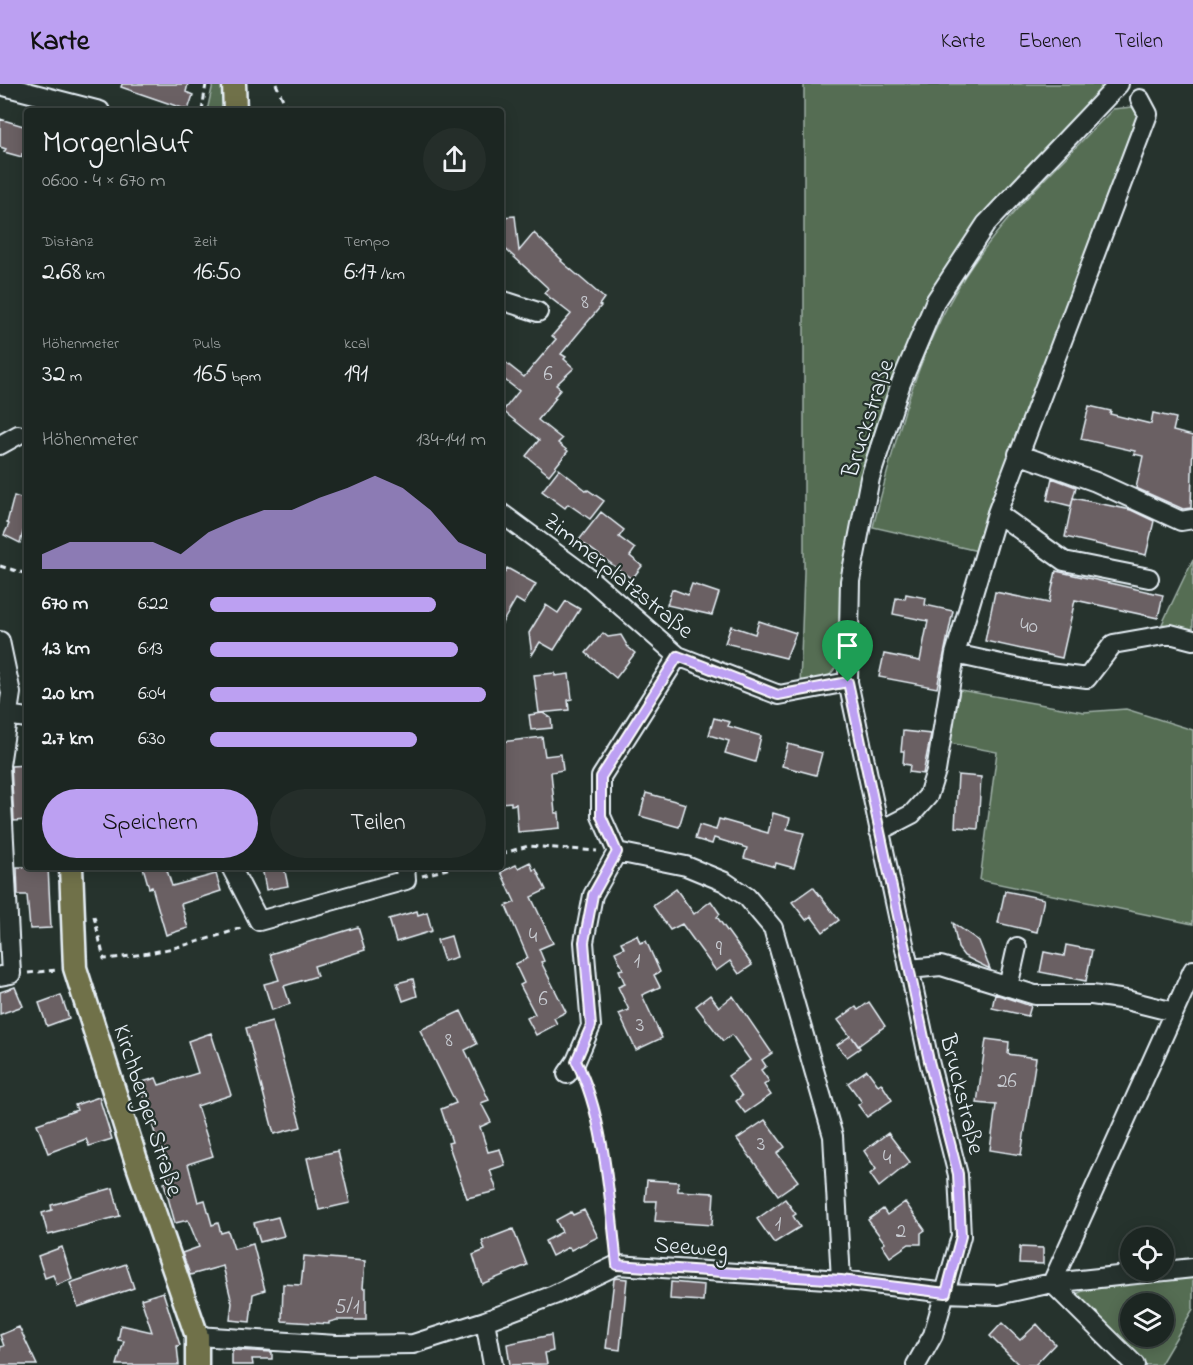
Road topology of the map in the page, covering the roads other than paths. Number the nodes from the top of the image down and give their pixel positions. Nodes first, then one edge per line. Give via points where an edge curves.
1 (234, 84) edge
2 (0, 85) edge
3 (1117, 85) edge
4 (1140, 99) dead end
5 (88, 108) edge
6 (235, 108) edge
7 (504, 301) edge
8 (538, 312) dead end
9 (18, 435) dead end
10 (0, 445) edge
11 (1018, 454) junction
12 (997, 513) junction
13 (504, 518) edge
14 (1193, 519) edge
15 (1149, 578) dead end
16 (1193, 640) edge
17 (0, 641) edge
18 (955, 654) junction
19 (678, 656) junction
20 (848, 682) junction
21 (4, 714) edge
22 (24, 717) edge
23 (879, 831) junction
24 (617, 852) junction
25 (71, 870) edge
26 (233, 870) edge
27 (405, 874) edge
28 (1017, 947) dead end
29 (909, 969) junction
30 (1193, 970) edge
31 (0, 976) edge
32 (1008, 987) junction
33 (1174, 1012) junction
34 (571, 1068) road end
35 (1193, 1268) edge
36 (841, 1280) junction
37 (1052, 1283) junction
38 (946, 1293) junction
39 (485, 1321) junction
40 (197, 1336) junction
41 (197, 1365) edge
42 (493, 1365) edge
43 (916, 1365) edge
44 (1135, 1365) edge

1 - 6 main road
2 - 5 street
3 - 20 street, Bruckstraße via 986,224 936,300 901,383 870,478 850,581
4 - 11 street via 1148,114
7 - 8 street
9 - 10 street
11 - 12 street
11 - 14 street via 1096,482 1181,521
12 - 15 street via 1064,561
12 - 18 street
13 - 19 street, Zimmerplatzstraße via 589,578
16 - 18 street via 1170,634 1113,644 1087,678
17 - 21 street via 11,693
18 - 23 street via 936,771 928,796 912,814
19 - 20 street, Zimmerplatzstraße via 778,695
19 - 24 street via 601,777 601,816
20 - 23 street, Bruckstraße
21 - 22 street
21 - 31 street via 0,765 11,974
23 - 29 street, Bruckstraße
24 - 34 street via 593,895 584,942 591,1026
24 - 36 street via 686,866 725,882 747,897 773,928 833,1136
25 - 40 main road, Kirchberger Straße via 75,968
26 - 27 street via 259,921
28 - 32 street
29 - 32 street via 941,966
29 - 38 street, Bruckstraße via 958,1174 961,1236
30 - 33 street
32 - 33 street via 1035,995 1092,994 1126,999
33 - 37 street
35 - 37 street, Seeweg
36 - 38 street, Seeweg
36 - 39 street, Seeweg via 617,1265 554,1295
37 - 38 street, Seeweg via 998,1295
37 - 44 street
38 - 43 street, Bruckstraße via 933,1335
39 - 40 street, Seeweg via 413,1344 336,1345
39 - 42 street
40 - 41 main road, Kirchberger Straße

